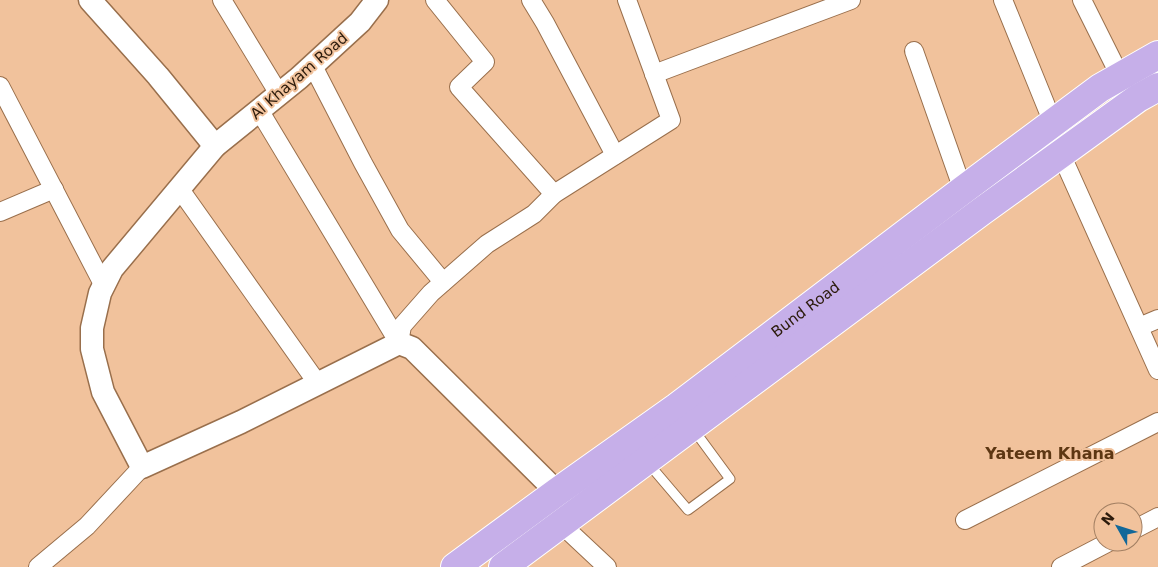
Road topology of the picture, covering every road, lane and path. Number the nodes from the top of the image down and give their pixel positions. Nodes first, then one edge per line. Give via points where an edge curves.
1 (90, 0) edge
2 (222, 0) edge
3 (377, 0) edge
4 (435, 0) edge
5 (530, 0) edge
6 (627, 0) edge
7 (851, 0) edge
8 (1003, 0) edge
9 (1082, 0) edge
10 (914, 51) dead end
11 (1158, 55) edge
12 (313, 66) junction
13 (654, 74) junction
14 (1120, 76) junction
15 (1158, 87) edge
16 (279, 94) junction
17 (2, 96) edge
18 (259, 110) junction
19 (1053, 123) junction
20 (215, 146) junction
21 (1061, 154) junction
22 (615, 155) junction
23 (179, 188) junction
24 (54, 189) junction
25 (963, 190) junction
26 (554, 194) junction
27 (0, 212) edge
28 (444, 282) junction
29 (104, 286) junction
30 (1158, 319) edge
31 (1139, 327) junction
32 (399, 343) junction
33 (1158, 370) edge
34 (318, 384) junction
35 (685, 417) junction
36 (1158, 422) edge
37 (646, 461) junction
38 (142, 467) junction
39 (557, 492) junction
40 (1158, 517) edge
41 (965, 520) dead end
42 (561, 524) junction
43 (1143, 525) edge
44 (1093, 550) edge
45 (38, 567) edge
46 (456, 567) edge
47 (503, 567) edge
48 (607, 567) edge
49 (1061, 567) edge

1 - 20 street
2 - 16 street
3 - 12 street, Al Khayam Road via 360,22
4 - 26 street via 486,62 459,87
5 - 22 street
6 - 13 street
7 - 13 street
8 - 19 street
9 - 14 street
10 - 25 street
11 - 14 main road, Bund Road
12 - 16 street, Al Khayam Road
12 - 28 street via 400,230
13 - 22 street via 671,120
14 - 19 main road, Bund Road
15 - 21 main road, Bund Road
16 - 18 street, Al Khayam Road
17 - 24 street
18 - 20 street, Al Khayam Road
18 - 32 street
19 - 25 main road, Bund Road
20 - 23 street, Al Khayam Road
21 - 31 street
21 - 35 main road, Bund Road
22 - 26 street
23 - 29 street, Al Khayam Road via 112,269
23 - 34 street
24 - 27 street
24 - 29 street
25 - 35 main road, Bund Road
26 - 28 street via 534,214 487,244
28 - 32 street via 402,326
29 - 38 street, Al Khayam Road via 92,328 92,349 103,392
30 - 31 street
31 - 33 street
32 - 34 street
32 - 39 street via 412,348
34 - 38 street
35 - 37 main road, Bund Road
35 - 37 lane via 730,478 688,510
35 - 39 main road, Bund Road
36 - 41 street
37 - 42 main road, Bund Road
38 - 45 street via 86,526
39 - 46 main road, Bund Road
40 - 43 street
42 - 47 main road, Bund Road
42 - 48 street
44 - 49 street

